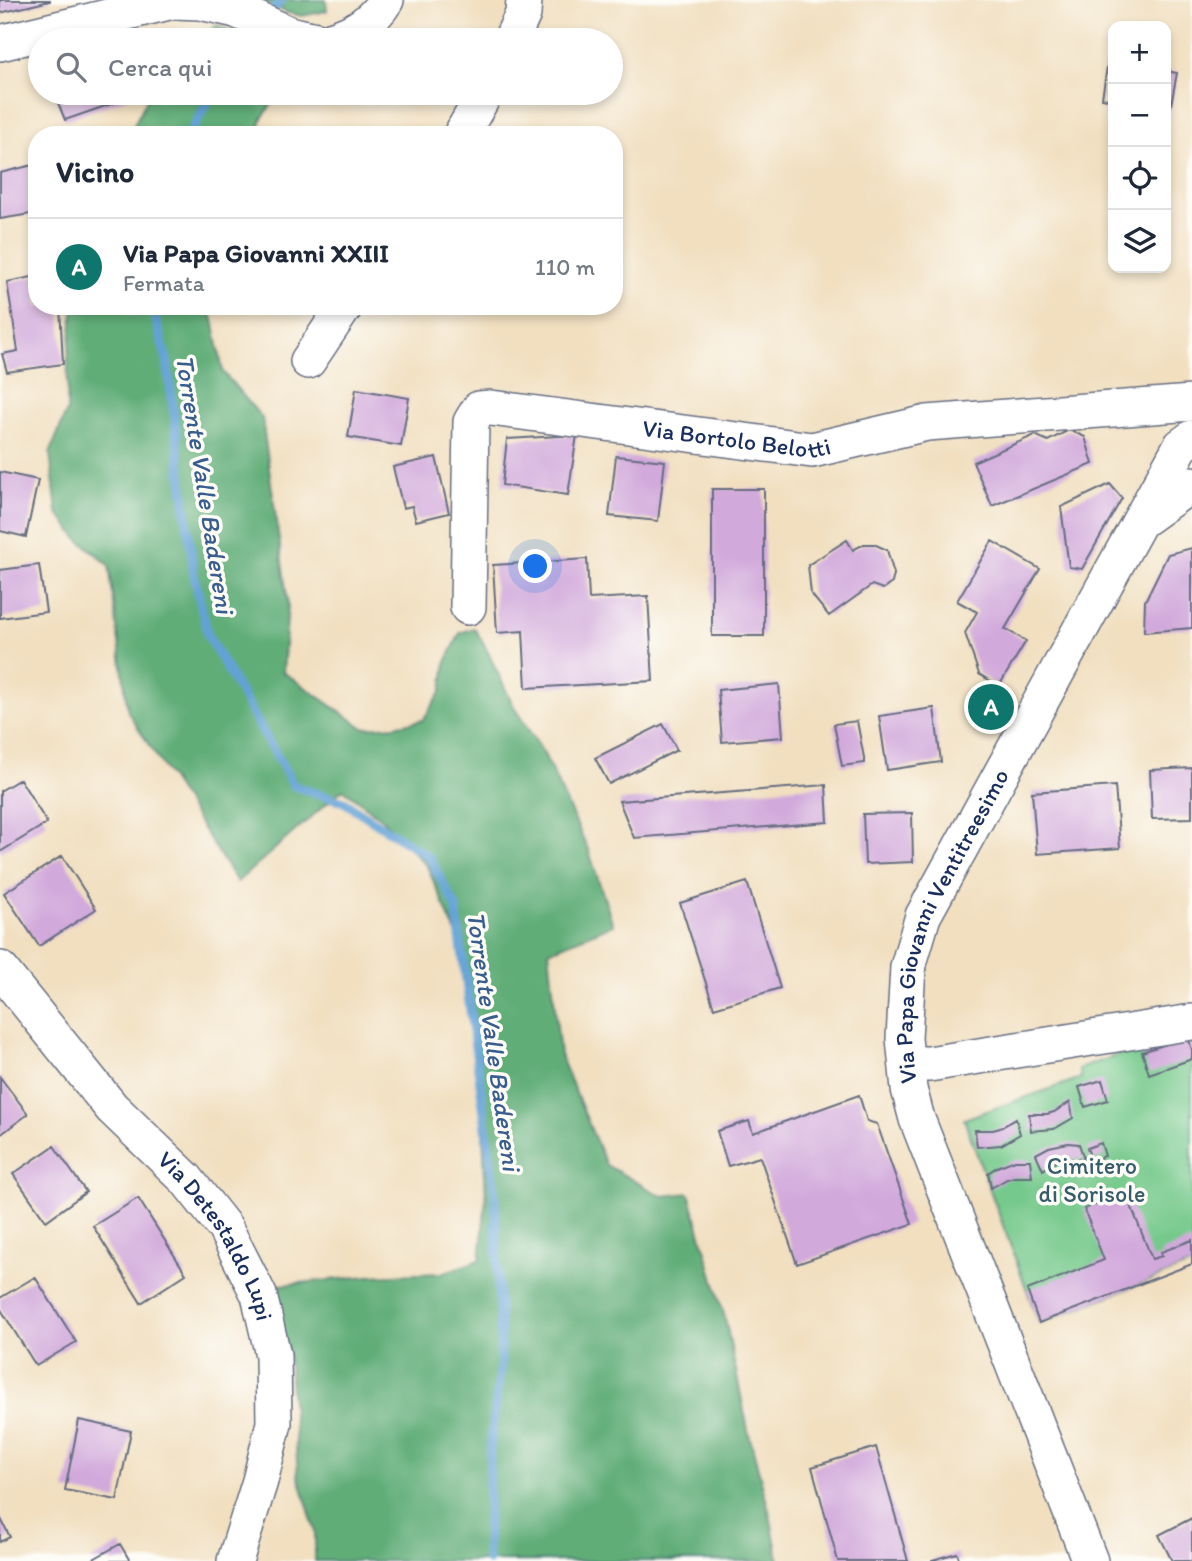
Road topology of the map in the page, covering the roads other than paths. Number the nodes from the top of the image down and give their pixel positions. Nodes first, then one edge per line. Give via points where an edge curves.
1 (386, 0) edge
2 (524, 0) edge
3 (62, 28) edge
4 (281, 28) edge
5 (360, 28) edge
6 (517, 28) edge
7 (28, 36) edge
8 (0, 43) edge
9 (478, 105) edge
10 (466, 126) edge
11 (339, 315) edge
12 (308, 362) dead end
13 (1192, 403) edge
14 (1192, 438) edge
15 (1192, 484) edge
16 (1137, 523) junction
17 (468, 607) dead end
18 (0, 969) edge
19 (1192, 1022) edge
20 (907, 1064) junction
21 (235, 1561) edge
22 (1090, 1561) edge

1 - 5 street
2 - 6 street
3 - 4 street via 173,1 236,10
7 - 8 street
9 - 10 street
11 - 12 street
13 - 17 street, Via Bortolo Belotti via 927,423 812,450 479,409 471,422
14 - 16 street, Via Papa Giovanni Ventitreesimo via 1181,446
15 - 16 street
16 - 20 street, Via Papa Giovanni Ventitreesimo via 923,916 908,968
18 - 21 street, Via Detestaldo Lupi via 112,1108 186,1179 225,1228 259,1295 273,1355 274,1423
19 - 20 street
20 - 22 street, Via Papa Giovanni Ventitreesimo via 916,1119

